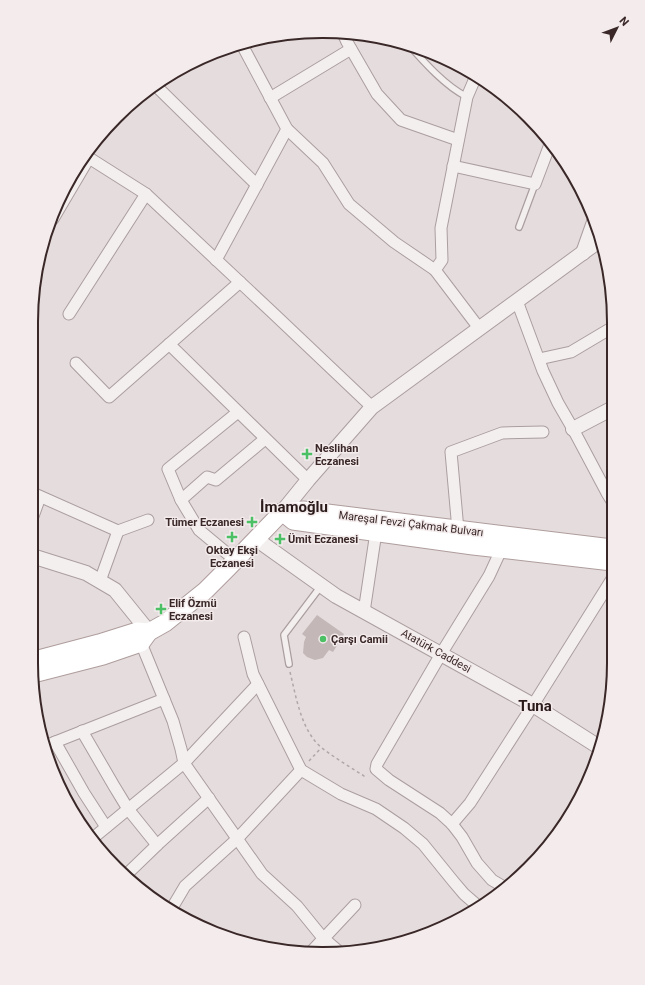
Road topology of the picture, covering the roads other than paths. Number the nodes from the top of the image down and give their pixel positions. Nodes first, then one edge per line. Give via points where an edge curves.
1 (346, 39) edge
2 (244, 49) edge
3 (351, 49) junction
4 (418, 55) edge
5 (474, 81) edge
6 (159, 89) edge
7 (467, 97) junction
8 (270, 98) junction
9 (287, 129) junction
10 (458, 140) junction
11 (548, 149) edge
12 (90, 158) edge
13 (453, 166) junction
14 (535, 184) junction
15 (257, 185) junction
16 (146, 194) junction
17 (519, 227) dead end
18 (591, 229) edge
19 (596, 244) edge
20 (583, 253) junction
21 (216, 260) junction
22 (435, 270) junction
23 (240, 282) junction
24 (517, 301) junction
25 (69, 314) dead end
26 (479, 328) junction
27 (607, 331) edge
28 (169, 344) junction
29 (539, 359) junction
30 (76, 363) dead end
31 (372, 407) junction
32 (607, 411) edge
33 (238, 412) junction
34 (573, 429) junction
35 (543, 432) dead end
36 (265, 439) junction
37 (308, 480) junction
38 (607, 493) edge
39 (38, 495) edge
40 (182, 500) junction
41 (282, 512) junction
42 (148, 520) dead end
43 (458, 530) junction
44 (118, 531) junction
45 (376, 532) junction
46 (256, 538) junction
47 (607, 547) edge
48 (501, 550) junction
49 (38, 558) edge
50 (607, 561) edge
51 (232, 564) junction
52 (100, 581) junction
53 (321, 585) junction
54 (607, 587) edge
55 (364, 612) junction
56 (145, 638) junction
57 (244, 638) dead end
58 (441, 654) junction
59 (38, 659) edge
60 (289, 664) road end
61 (39, 673) edge
62 (258, 684) junction
63 (164, 699) junction
64 (533, 705) junction
65 (82, 731) junction
66 (50, 744) edge
67 (595, 744) edge
68 (184, 763) junction
69 (301, 770) junction
70 (209, 798) junction
71 (128, 809) junction
72 (452, 824) junction
73 (106, 827) junction
74 (96, 835) edge
75 (237, 839) junction
76 (157, 845) junction
77 (130, 871) edge
78 (500, 885) edge
79 (474, 903) edge
80 (174, 905) edge
81 (355, 905) dead end
82 (323, 938) junction
83 (333, 946) edge
84 (316, 947) edge

1 - 3 street
2 - 8 street
3 - 8 street
3 - 10 street via 377,94 401,120
4 - 7 lane via 447,85
5 - 7 street
6 - 15 street
7 - 10 street
8 - 9 street
9 - 15 street
9 - 22 street via 323,163 349,204 394,242
10 - 13 street
11 - 14 street
12 - 16 street
13 - 14 street
13 - 22 street via 441,228 442,260
14 - 17 lane
15 - 21 street
16 - 21 street
16 - 25 street
18 - 20 street
19 - 20 street
20 - 24 street
21 - 23 street
22 - 26 street
23 - 28 street
23 - 31 street
24 - 26 street
24 - 29 street
26 - 31 street
27 - 29 street via 571,352
28 - 30 street via 109,397
28 - 33 street
29 - 34 street via 558,403
31 - 37 street
32 - 34 street
33 - 36 street
33 - 40 street via 168,469
34 - 38 street
35 - 43 street via 502,433 451,452
36 - 37 street
36 - 40 street via 216,480 208,477
37 - 41 street
39 - 44 street
40 - 51 street via 199,530
41 - 43 main road, Mareşal Fevzi Çakmak Bulvarı via 303,510
41 - 45 main road, Mareşal Fevzi Çakmak Bulvarı via 293,521
41 - 46 main road
42 - 44 street
43 - 47 main road, Mareşal Fevzi Çakmak Bulvarı
44 - 52 street
45 - 48 main road, Mareşal Fevzi Çakmak Bulvarı
45 - 55 street
46 - 51 main road
46 - 53 street, Atatürk Caddesi
48 - 50 main road, Mareşal Fevzi Çakmak Bulvarı
48 - 58 street via 489,576
49 - 52 street via 86,573
51 - 56 main road via 205,591
52 - 56 street via 115,590
53 - 55 street, Atatürk Caddesi
53 - 60 lane via 284,635
54 - 64 street
55 - 58 street, Atatürk Caddesi
56 - 59 main road via 137,631
56 - 61 main road via 103,656
56 - 63 street
57 - 62 street
58 - 64 street, Atatürk Caddesi
58 - 72 street via 376,769
62 - 68 street
62 - 69 street
63 - 65 street
63 - 68 street via 173,721
64 - 67 street, Atatürk Caddesi
64 - 72 street via 470,802
65 - 66 street
65 - 71 street
66 - 73 street
68 - 70 street
68 - 71 street
69 - 75 street
69 - 79 street via 341,794 376,809 404,828 423,844
70 - 75 street
70 - 76 street
71 - 73 street
71 - 76 street
72 - 78 street via 477,863
73 - 74 street
75 - 80 street via 185,886
75 - 82 street via 262,874 297,906
76 - 77 street
81 - 82 street
82 - 83 street
82 - 84 street

